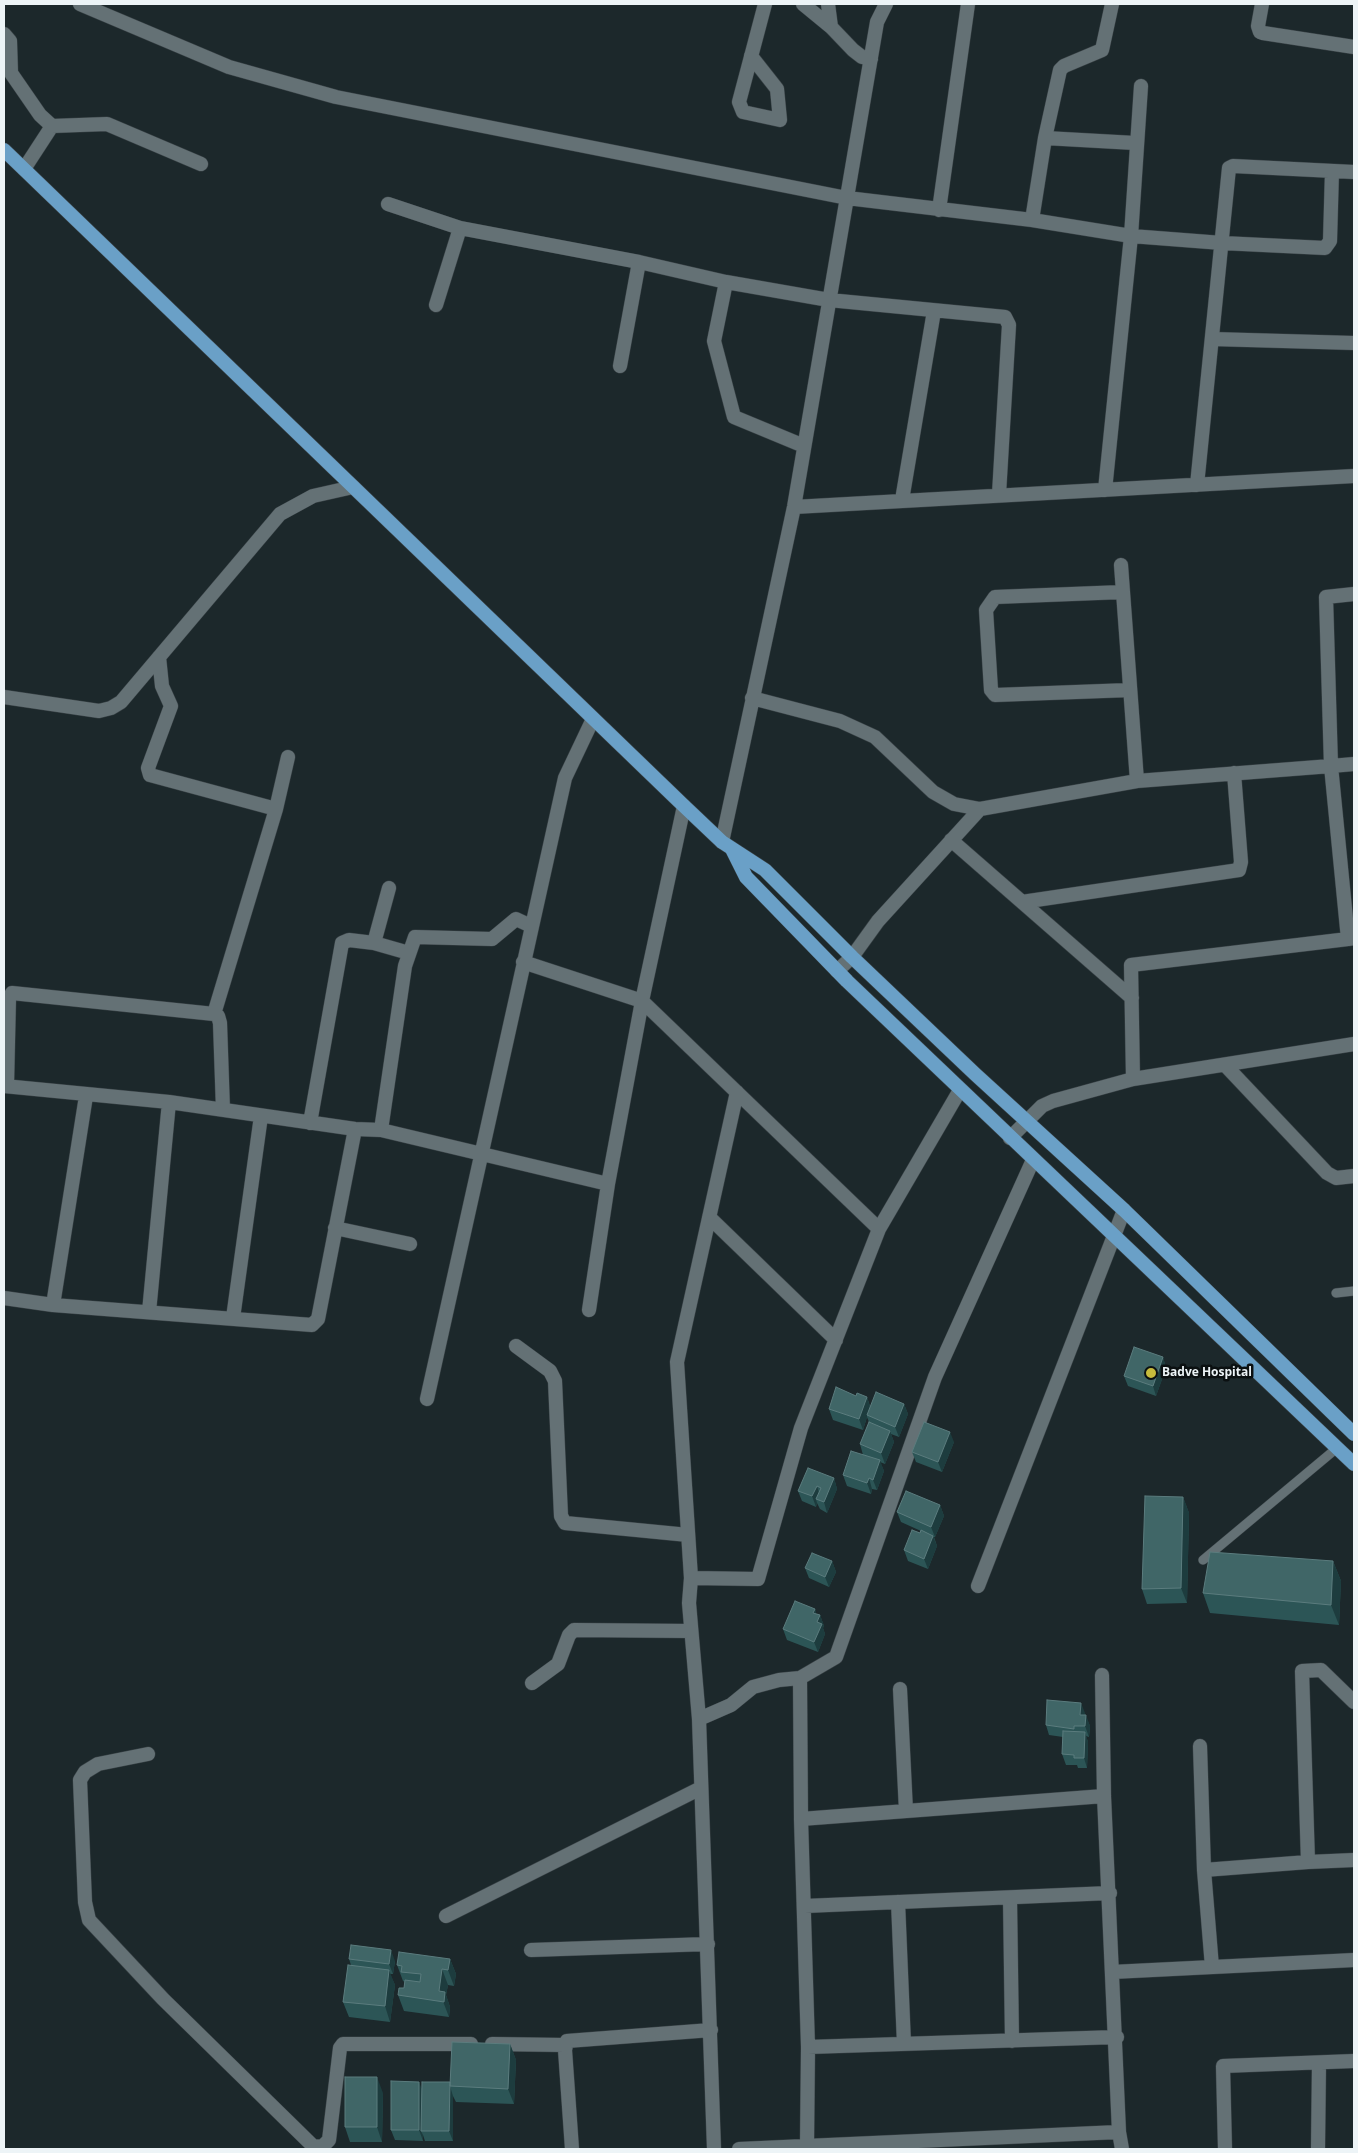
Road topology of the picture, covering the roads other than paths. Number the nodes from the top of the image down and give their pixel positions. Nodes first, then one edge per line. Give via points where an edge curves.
1 (80, 4) edge
2 (765, 4) edge
3 (803, 4) edge
4 (828, 4) edge
5 (886, 4) edge
6 (968, 4) edge
7 (1112, 4) edge
8 (1262, 4) edge
9 (831, 27) junction
10 (4, 34) edge
11 (1354, 47) edge
12 (751, 56) dead end
13 (871, 59) junction
14 (1141, 86) dead end
15 (52, 126) junction
16 (1045, 138) junction
17 (1136, 143) junction
18 (4, 150) edge
19 (201, 164) dead end
20 (24, 169) junction
21 (1332, 170) junction
22 (1354, 172) edge
23 (847, 198) junction
24 (388, 204) dead end
25 (939, 210) junction
26 (1032, 220) junction
27 (460, 228) junction
28 (1131, 236) junction
29 (1222, 243) junction
30 (639, 262) junction
31 (726, 282) junction
32 (829, 300) junction
33 (436, 305) dead end
34 (934, 311) junction
35 (1212, 339) junction
36 (1354, 342) edge
37 (620, 366) dead end
38 (804, 446) junction
39 (1354, 476) edge
40 (1197, 485) junction
41 (353, 487) junction
42 (1105, 490) junction
43 (998, 494) junction
44 (902, 500) junction
45 (794, 506) junction
46 (1121, 565) dead end
47 (1123, 592) junction
48 (1354, 594) edge
49 (159, 657) junction
50 (1130, 690) junction
51 (4, 697) edge
52 (752, 698) junction
53 (593, 719) junction
54 (288, 757) dead end
55 (1354, 764) edge
56 (1331, 766) junction
57 (1234, 773) junction
58 (1137, 781) junction
59 (684, 806) junction
60 (980, 808) junction
61 (276, 809) junction
62 (952, 840) junction
63 (727, 845) junction
64 (389, 888) dead end
65 (1022, 902) junction
66 (531, 926) junction
67 (1351, 939) edge
68 (374, 943) junction
69 (409, 953) junction
70 (852, 957) junction
71 (523, 962) junction
72 (837, 971) junction
73 (1132, 998) junction
74 (642, 1002) junction
75 (214, 1014) junction
76 (1354, 1044) edge
77 (1225, 1065) junction
78 (1133, 1079) junction
79 (6, 1086) edge
80 (960, 1090) junction
81 (737, 1092) junction
82 (86, 1096) junction
83 (169, 1102) junction
84 (223, 1110) junction
85 (261, 1116) junction
86 (1026, 1121) junction
87 (310, 1122) junction
88 (355, 1129) junction
89 (381, 1130) junction
90 (1010, 1138) junction
91 (483, 1154) junction
92 (1033, 1160) junction
93 (1354, 1176) edge
94 (608, 1184) junction
95 (1124, 1210) junction
96 (709, 1217) junction
97 (335, 1228) junction
98 (879, 1229) junction
99 (1114, 1237) junction
100 (410, 1244) dead end
101 (1354, 1292) edge
102 (1336, 1293) dead end
103 (4, 1298) edge
104 (53, 1304) junction
105 (589, 1310) dead end
106 (149, 1312) junction
107 (233, 1318) junction
108 (836, 1340) junction
109 (516, 1346) dead end
110 (427, 1399) dead end
111 (1354, 1434) edge
112 (1337, 1448) junction
113 (1354, 1464) edge
114 (688, 1535) junction
115 (1203, 1560) dead end
116 (691, 1578) junction
117 (978, 1586) dead end
118 (691, 1631) junction
119 (1102, 1675) dead end
120 (800, 1678) junction
121 (532, 1683) dead end
122 (900, 1689) dead end
123 (1354, 1702) edge
124 (699, 1719) junction
125 (1200, 1746) dead end
126 (148, 1754) dead end
127 (701, 1788) junction
128 (1104, 1796) junction
129 (906, 1811) junction
130 (801, 1819) junction
131 (1354, 1860) edge
132 (1308, 1862) junction
133 (1204, 1870) junction
134 (1110, 1893) junction
135 (1010, 1898) junction
136 (898, 1902) junction
137 (805, 1906) junction
138 (446, 1916) dead end
139 (708, 1944) junction
140 (531, 1950) dead end
141 (1354, 1960) edge
142 (1212, 1967) junction
143 (1112, 1972) junction
144 (711, 2030) junction
145 (1117, 2037) junction
146 (1012, 2041) junction
147 (904, 2044) junction
148 (565, 2045) junction
149 (808, 2047) junction
150 (1354, 2061) edge
151 (1319, 2062) junction
152 (1119, 2132) junction
153 (807, 2146) junction
154 (572, 2149) edge
155 (714, 2149) edge
156 (739, 2149) edge
157 (1122, 2149) edge
158 (1226, 2149) edge
159 (1318, 2149) edge

1 - 23 street via 229,67 300,88
2 - 12 street
3 - 9 street
4 - 9 street
5 - 13 street via 877,22
6 - 25 street
7 - 16 street via 1102,50 1060,70
8 - 11 street via 1258,26 1263,34
9 - 13 street via 858,54
10 - 15 street via 10,41 11,74 40,115
13 - 23 street
14 - 17 street
15 - 19 street via 107,124
15 - 20 street
16 - 17 street
16 - 26 street
17 - 28 street
18 - 20 main road
20 - 41 main road
21 - 22 street
21 - 29 street via 1231,167
21 - 29 street via 1330,241 1325,248
23 - 25 street
23 - 32 street
24 - 27 street
25 - 26 street
26 - 28 street
27 - 30 street
27 - 33 street
28 - 29 street
28 - 42 street
29 - 35 street
30 - 31 street
30 - 37 street
31 - 32 street
31 - 38 street via 714,341 734,416
32 - 34 street
32 - 38 street
34 - 43 street via 1001,316 1008,320
34 - 44 street
35 - 36 street
35 - 40 street
38 - 45 street
39 - 40 street
40 - 42 street
41 - 49 street via 313,496 280,514
41 - 53 main road
42 - 43 street
43 - 44 street
44 - 45 street
45 - 52 street
46 - 47 street
47 - 50 street
47 - 50 street via 995,597 986,610 991,690 995,695
48 - 56 street via 1326,597
49 - 51 street via 121,702 111,708 99,711
49 - 61 street via 162,686 171,706 148,768 150,775
50 - 58 street
52 - 60 street via 840,721 875,737 933,792 954,804
52 - 63 street
53 - 59 main road
53 - 66 street via 565,778
54 - 61 street
55 - 56 street
56 - 57 street
56 - 67 street
57 - 58 street
57 - 65 street via 1239,870
58 - 60 street
59 - 63 main road
59 - 74 street
60 - 62 street
61 - 75 street
62 - 65 street
62 - 70 street via 878,921
63 - 70 main road via 765,870
63 - 72 main road via 746,877
64 - 68 street
65 - 73 street
66 - 69 street via 516,919 492,939 415,937
66 - 71 street
67 - 73 street via 1131,965
68 - 69 street
68 - 87 street via 349,940 341,946
69 - 89 street
70 - 72 street
70 - 86 main road
71 - 74 street
71 - 91 street
72 - 80 main road
73 - 78 street
74 - 81 street
74 - 94 street
75 - 79 street via 12,993 9,998
75 - 84 street via 220,1023
76 - 77 street
77 - 78 street
77 - 93 street via 1327,1174 1336,1178
78 - 86 street via 1052,1101
79 - 82 street
80 - 90 main road
80 - 98 street
81 - 96 street
81 - 98 street
82 - 83 street
82 - 104 street
83 - 84 street
83 - 106 street
84 - 85 street
85 - 87 street
85 - 107 street
86 - 90 street
86 - 95 main road
87 - 88 street
88 - 89 street
88 - 97 street
89 - 91 street
90 - 92 main road
91 - 94 street
91 - 110 street
92 - 99 main road
92 - 120 street via 935,1377 836,1657
94 - 105 street
95 - 99 street
95 - 111 main road
96 - 108 street
96 - 114 street via 677,1362
97 - 100 street
97 - 107 street via 316,1323 307,1326
98 - 108 street
99 - 112 main road
99 - 117 street
101 - 102 lane
103 - 104 street
104 - 106 street
106 - 107 street
108 - 116 street via 801,1428 758,1579
109 - 114 street via 550,1372 555,1381 561,1516 565,1523
112 - 113 main road
112 - 115 lane
114 - 116 street
116 - 118 street
118 - 121 street via 574,1630 569,1634 558,1664
118 - 124 street
119 - 128 street
120 - 124 street via 753,1686 732,1705
120 - 130 street
122 - 129 street
123 - 132 street via 1321,1670 1302,1672
124 - 127 street
125 - 133 street
126 - 148 street via 98,1764 80,1780 87,1912 94,1926 163,1999 313,2146 326,2145 329,2140 343,2044
127 - 138 street
127 - 139 street
128 - 129 street
128 - 134 street
129 - 130 street
130 - 137 street
131 - 132 street
132 - 133 street
133 - 142 street
134 - 135 street
134 - 143 street
135 - 136 street
135 - 146 street
136 - 137 street
136 - 147 street
137 - 149 street
139 - 140 street
139 - 144 street
141 - 142 street
142 - 143 street
143 - 145 street
144 - 148 street via 570,2040
144 - 155 street
145 - 146 street
145 - 152 street
146 - 147 street
147 - 149 street
148 - 154 street
149 - 153 street
150 - 151 street
151 - 158 street via 1223,2066
151 - 159 street
152 - 153 street
152 - 157 street
153 - 156 street

